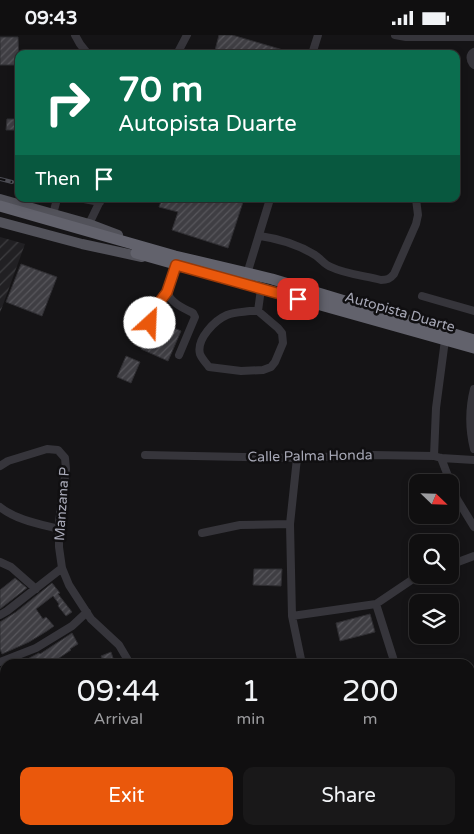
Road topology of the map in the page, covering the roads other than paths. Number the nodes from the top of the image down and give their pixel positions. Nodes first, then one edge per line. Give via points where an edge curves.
1 (75, 35) edge
2 (186, 35) edge
3 (318, 35) edge
4 (395, 35) edge
5 (474, 37) edge
6 (85, 50) edge
7 (179, 50) edge
8 (313, 50) edge
9 (474, 52) edge
10 (474, 65) edge
11 (0, 199) edge
12 (56, 202) edge
13 (100, 202) edge
14 (269, 202) edge
15 (416, 202) edge
16 (0, 206) edge
17 (0, 213) edge
18 (53, 214) junction
19 (0, 222) edge
20 (89, 224) junction
21 (260, 236) junction
22 (175, 262) junction
23 (247, 274) junction
24 (261, 289) junction
25 (167, 292) junction
26 (422, 296) dead end
27 (258, 311) junction
28 (474, 311) edge
29 (150, 323) dead end
30 (445, 340) junction
31 (474, 340) edge
32 (474, 348) edge
33 (180, 355) dead end
34 (474, 389) edge
35 (474, 449) edge
36 (145, 455) dead end
37 (438, 457) junction
38 (297, 458) junction
39 (474, 460) edge
40 (0, 466) edge
41 (0, 507) edge
42 (290, 524) junction
43 (474, 527) edge
44 (59, 529) junction
45 (202, 533) dead end
46 (474, 557) edge
47 (0, 562) edge
48 (459, 562) edge
49 (62, 568) junction
50 (409, 582) edge
51 (36, 589) junction
52 (376, 604) junction
53 (87, 612) junction
54 (1, 615) edge
55 (292, 616) junction
56 (8, 659) edge
57 (127, 659) edge
58 (301, 659) edge
59 (394, 659) edge

1 - 6 street
2 - 7 street
3 - 8 street
4 - 5 street
9 - 10 street via 470,59
11 - 18 main road
12 - 18 street
13 - 20 street
14 - 21 street
15 - 21 street via 416,224 394,274 387,280 329,267 294,243
16 - 22 highway
17 - 22 highway
18 - 20 main road
19 - 22 main road via 82,244
20 - 22 main road
21 - 23 street
22 - 23 highway, Autopista Duarte
22 - 24 highway, Autopista Duarte
22 - 25 street
23 - 31 highway, Autopista Duarte
24 - 27 street
24 - 30 highway, Autopista Duarte
25 - 29 street
25 - 33 street via 176,304 195,317
26 - 28 street
27 - 27 street via 282,333 283,343 271,367 241,371 209,367 200,354 200,348 215,322 230,313
30 - 32 highway, Autopista Duarte
30 - 37 street via 436,408
34 - 35 street via 470,403
36 - 38 street, Calle Palma Honda
37 - 38 street, Calle Palma Honda
37 - 39 street, Calle Palma Honda
37 - 43 street
38 - 42 street
40 - 44 street, Manzana P via 47,449 58,450 66,463
41 - 44 street via 28,521
42 - 45 street via 240,525
42 - 55 street
44 - 49 street, Manzana P
46 - 48 street
47 - 51 street via 12,567
49 - 51 street
49 - 53 street, Manzana P
50 - 52 street
51 - 54 street
52 - 55 street
52 - 59 street
53 - 56 street via 72,626 36,649
53 - 57 street, Manzana P via 119,645
55 - 58 street

